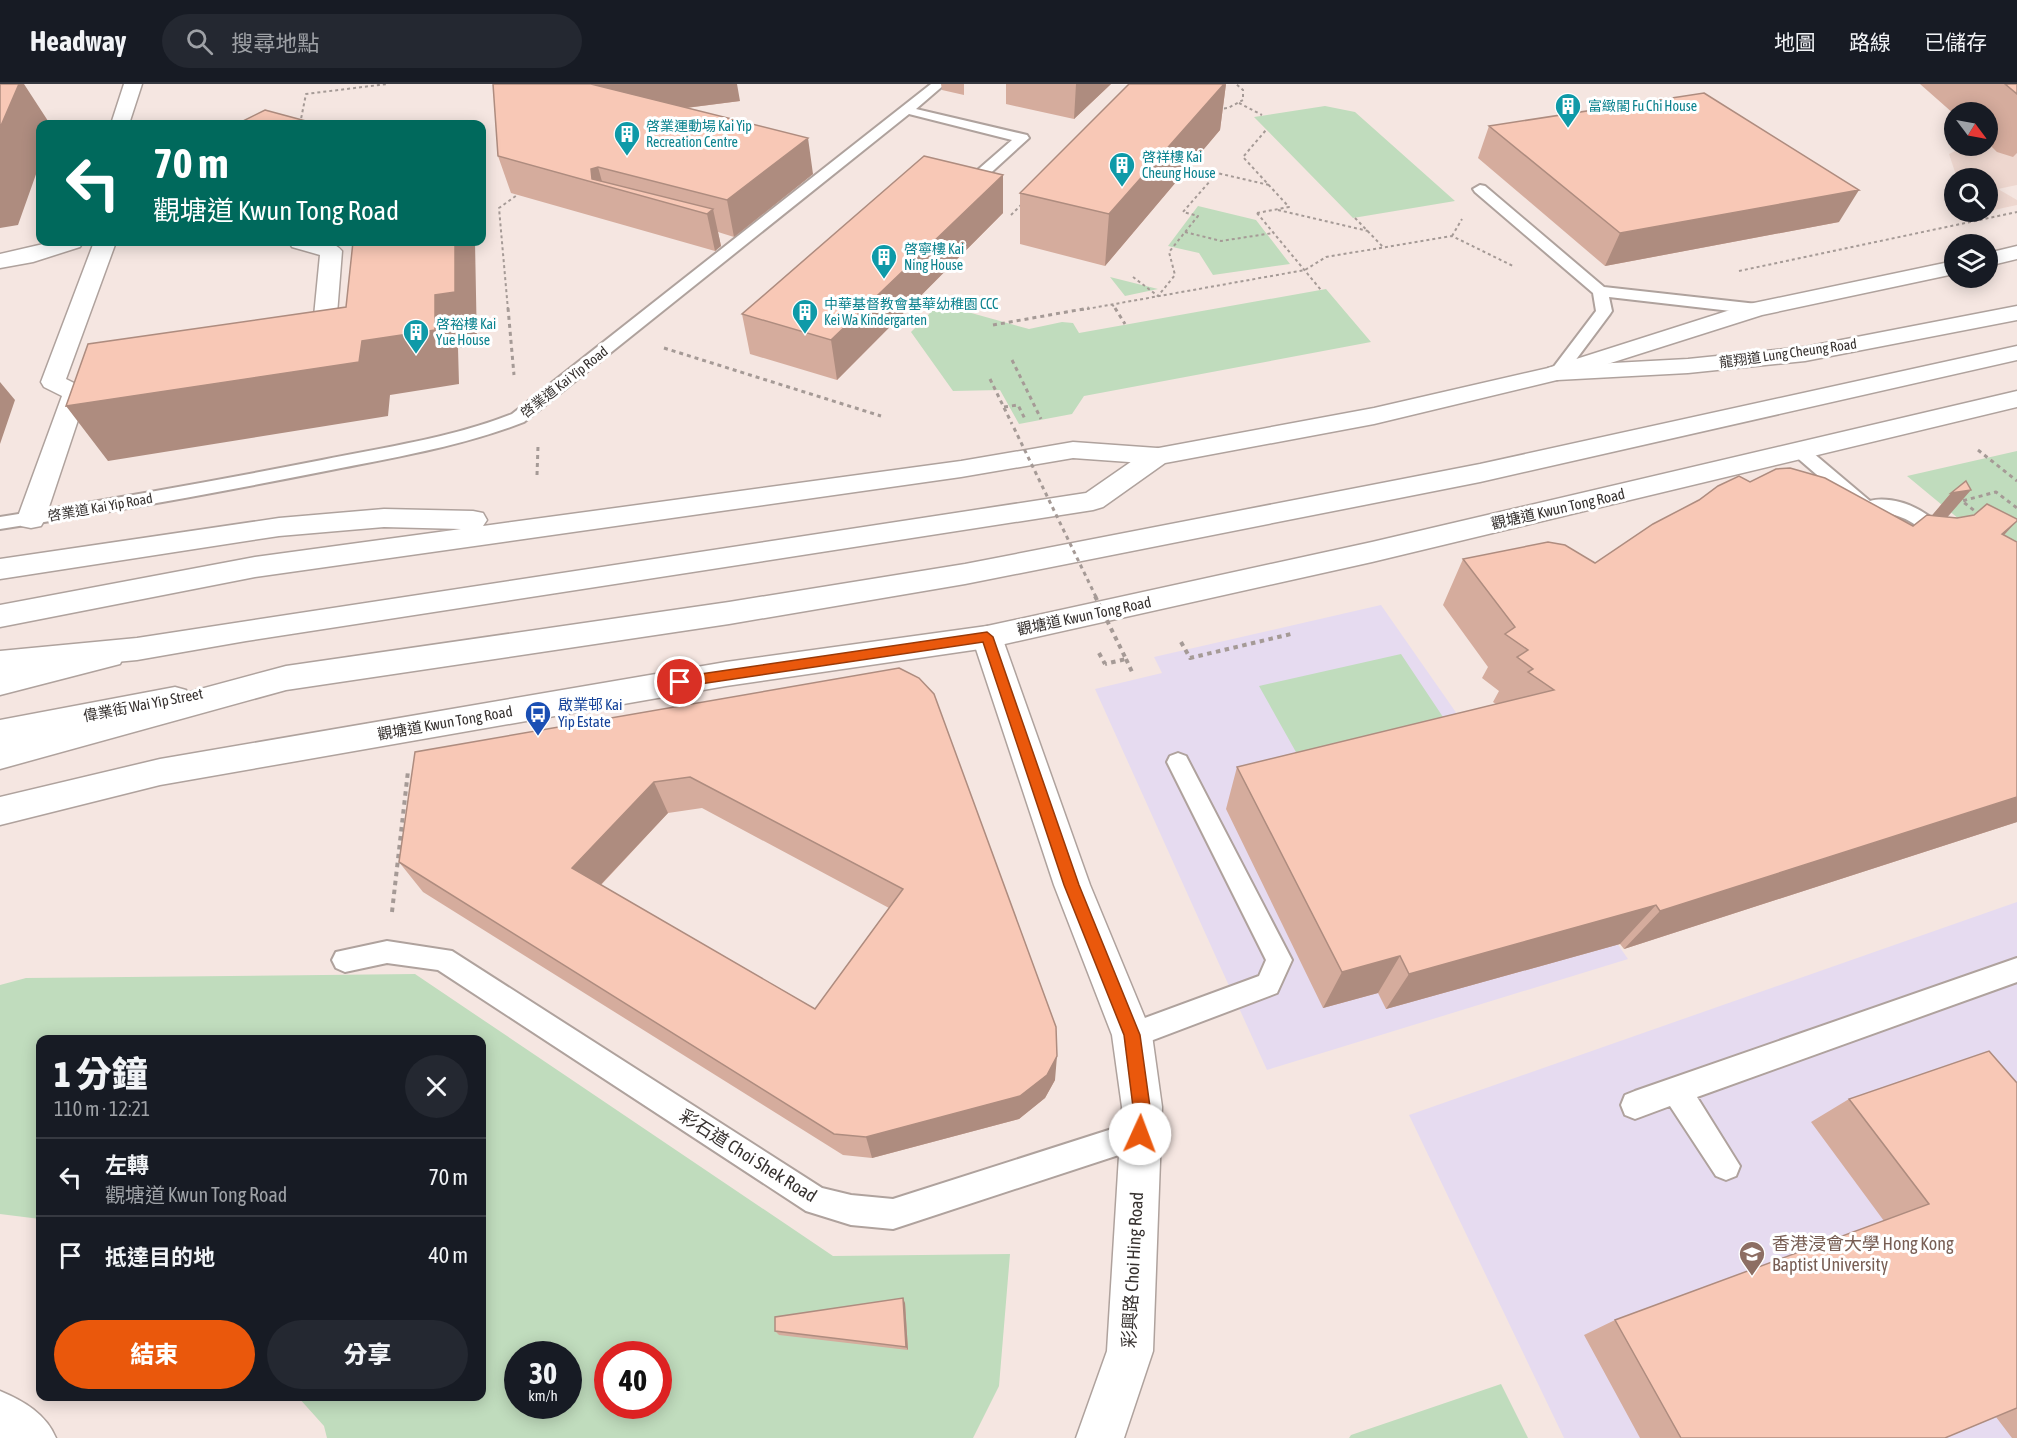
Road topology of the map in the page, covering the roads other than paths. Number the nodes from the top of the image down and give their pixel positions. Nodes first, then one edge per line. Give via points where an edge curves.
1 (133, 84) edge
2 (939, 84) edge
3 (906, 110) junction
4 (121, 120) edge
5 (978, 177) edge
6 (1480, 189) dead end
7 (717, 238) edge
8 (738, 244) junction
9 (59, 246) edge
10 (104, 246) edge
11 (314, 246) edge
12 (2017, 252) edge
13 (1998, 257) edge
14 (0, 261) edge
15 (2017, 264) edge
16 (1998, 266) edge
17 (1944, 271) edge
18 (1600, 291) junction
19 (1757, 309) junction
20 (2017, 313) edge
21 (2017, 353) edge
22 (298, 356) edge
23 (1557, 374) junction
24 (2017, 399) edge
25 (1800, 451) junction
26 (1157, 456) junction
27 (1866, 507) edge
28 (32, 519) junction
29 (0, 523) edge
30 (543, 526) junction
31 (0, 569) edge
32 (0, 616) edge
33 (987, 637) junction
34 (137, 649) junction
35 (0, 662) edge
36 (286, 678) junction
37 (0, 683) edge
38 (0, 733) edge
39 (0, 756) edge
40 (1178, 762) dead end
41 (0, 811) edge
42 (345, 960) dead end
43 (2017, 970) edge
44 (1132, 1035) junction
45 (1676, 1090) junction
46 (1635, 1105) dead end
47 (1140, 1134) junction
48 (1726, 1166) dead end
49 (0, 1415) edge
50 (32, 1438) edge
51 (1100, 1438) edge

1 - 4 main road
2 - 3 lane, 啓業道 Kai Yip Road
3 - 5 lane via 1022,138
3 - 8 lane, 啓業道 Kai Yip Road
6 - 18 lane
7 - 8 lane
8 - 28 lane, 啓業道 Kai Yip Road via 518,418 466,436
9 - 14 main road
10 - 28 main road via 53,382 87,391
11 - 22 main road via 331,251 322,352
12 - 13 main road
15 - 16 main road
17 - 19 main road
18 - 19 lane
18 - 23 lane via 1604,311
19 - 23 main road
20 - 23 main road, 龍翔道 Lung Cheung Road via 1805,354
21 - 36 main road via 1480,473 965,574
23 - 26 main road via 1374,416
24 - 25 main road, 觀塘道 Kwun Tong Road
25 - 27 lane
25 - 33 main road, 觀塘道 Kwun Tong Road via 1361,555
26 - 30 main road via 1073,450 949,471
26 - 34 main road via 1094,501
28 - 29 lane, 啓業道 Kai Yip Road
30 - 31 main road via 384,518 279,527
30 - 32 main road via 255,567
33 - 41 main road, 觀塘道 Kwun Tong Road via 726,674 172,770
33 - 44 main road, 彩興路 Choi Hing Road via 1072,885
34 - 35 main road
34 - 37 main road
36 - 38 main road, 偉業街 Wai Yip Street
36 - 39 main road
40 - 44 lane via 1279,960 1268,985
42 - 47 lane, 彩石道 Choi Shek Road via 387,952 443,959 816,1201 850,1210 893,1214
43 - 45 lane
44 - 47 main road, 彩興路 Choi Hing Road via 1142,1107
45 - 46 lane
45 - 48 lane
47 - 51 main road, 彩興路 Choi Hing Road via 1130,1351
49 - 50 main road

